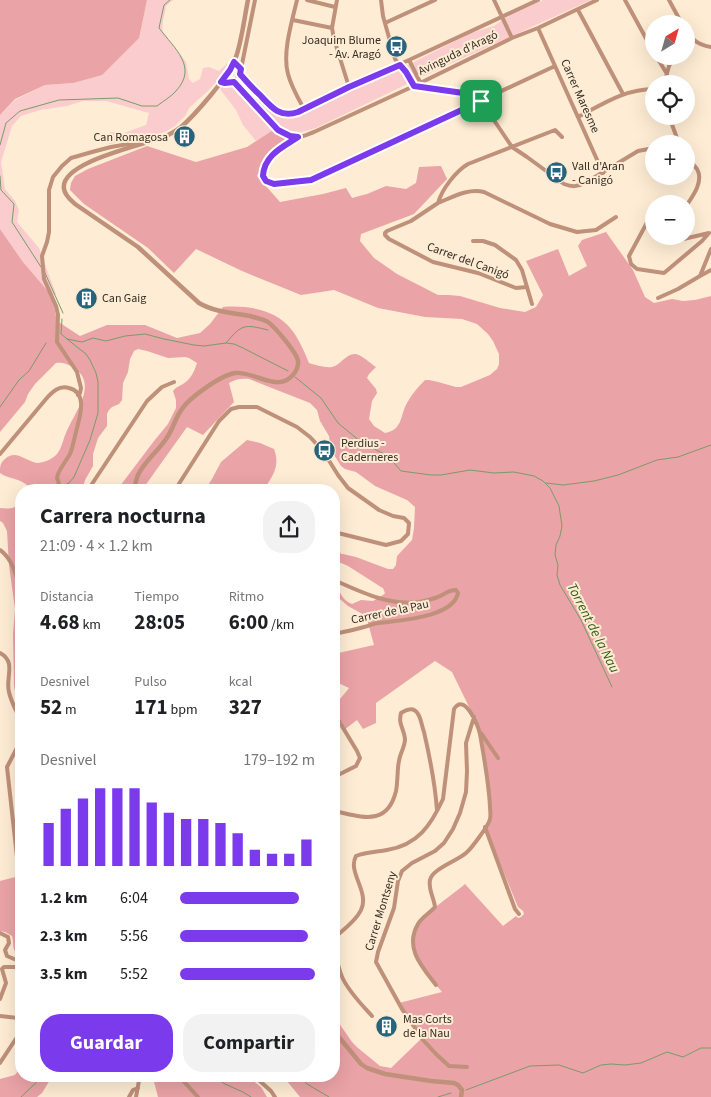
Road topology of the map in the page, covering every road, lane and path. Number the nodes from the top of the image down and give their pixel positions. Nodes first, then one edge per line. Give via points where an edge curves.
1 (248, 0) edge
2 (256, 0) edge
3 (296, 0) edge
4 (307, 0) edge
5 (337, 0) edge
6 (381, 0) edge
7 (435, 0) edge
8 (494, 0) edge
9 (538, 0) edge
10 (597, 0) edge
11 (625, 0) edge
12 (669, 0) edge
13 (336, 7) junction
14 (578, 10) junction
15 (677, 15) edge
16 (502, 17) junction
17 (293, 20) junction
18 (385, 23) junction
19 (332, 28) junction
20 (538, 28) junction
21 (645, 37) edge
22 (512, 38) junction
23 (695, 42) edge
24 (711, 47) edge
25 (409, 60) junction
26 (234, 62) junction
27 (400, 65) junction
28 (662, 65) edge
29 (670, 65) edge
30 (556, 66) junction
31 (241, 69) junction
32 (240, 74) junction
33 (667, 74) joint
34 (221, 82) junction
35 (234, 82) junction
36 (420, 82) junction
37 (414, 86) junction
38 (349, 87) junction
39 (430, 88) junction
40 (645, 89) edge
41 (622, 94) junction
42 (481, 101) junction
43 (304, 109) junction
44 (578, 117) junction
45 (298, 137) junction
46 (562, 137) dead end
47 (147, 142) junction
48 (512, 147) junction
49 (645, 150) edge
50 (695, 168) edge
51 (603, 173) junction
52 (693, 195) edge
53 (438, 203) junction
54 (616, 216) dead end
55 (645, 226) edge
56 (710, 233) edge
57 (695, 236) edge
58 (473, 241) dead end
59 (711, 249) edge
60 (711, 270) edge
61 (700, 276) junction
62 (527, 287) junction
63 (658, 298) dead end
64 (532, 304) dead end
65 (174, 382) dead end
66 (78, 395) junction
67 (0, 454) edge
68 (58, 484) edge
69 (92, 484) edge
70 (136, 484) edge
71 (179, 484) edge
72 (340, 534) edge
73 (0, 550) edge
74 (15, 575) edge
75 (340, 583) edge
76 (340, 633) edge
77 (0, 653) edge
78 (15, 706) edge
79 (474, 717) junction
80 (340, 723) edge
81 (479, 730) junction
82 (15, 752) edge
83 (498, 758) dead end
84 (7, 767) junction
85 (0, 768) edge
86 (340, 774) edge
87 (340, 812) edge
88 (437, 812) junction
89 (485, 827) junction
90 (15, 839) edge
91 (519, 914) dead end
92 (340, 932) edge
93 (0, 933) edge
94 (15, 959) edge
95 (15, 967) edge
96 (340, 969) edge
97 (436, 985) dead end
98 (0, 999) edge
99 (0, 1016) edge
100 (372, 1016) dead end
101 (15, 1018) edge
102 (340, 1035) edge
103 (340, 1038) edge
104 (15, 1040) edge
105 (340, 1040) edge
106 (343, 1042) junction
107 (0, 1063) edge
108 (467, 1066) dead end
109 (139, 1082) edge
110 (184, 1082) edge
111 (260, 1082) edge
112 (138, 1088) junction
113 (129, 1097) edge
114 (136, 1097) edge
115 (198, 1097) edge
116 (275, 1097) edge
117 (461, 1097) edge

1 - 26 street
2 - 31 street
3 - 17 street
4 - 13 street
5 - 13 street
6 - 18 street
7 - 18 street
8 - 16 street
9 - 16 street, Avinguda d'Aragó
10 - 14 street, Avinguda d'Aragó
11 - 21 street
12 - 15 street
13 - 19 street
14 - 20 street, Avinguda d'Aragó
14 - 41 street
16 - 22 street
16 - 25 street, Avinguda d'Aragó
17 - 19 street
17 - 43 street via 286,63
18 - 27 street via 395,59
19 - 38 street
20 - 22 street, Avinguda d'Aragó
20 - 30 street, Carrer Maresme
22 - 36 street, Avinguda d'Aragó
23 - 24 street
25 - 27 street, Avinguda d'Aragó
25 - 36 street
26 - 31 street
26 - 34 street
27 - 37 street
27 - 38 street, Avinguda d'Aragó
28 - 33 street
29 - 33 street
30 - 42 street
30 - 44 street, Carrer Maresme
31 - 32 street
32 - 35 street
32 - 43 street, Avinguda d'Aragó via 275,110 291,114
34 - 35 street
34 - 47 street via 179,129
35 - 45 street via 278,130
36 - 37 street, Avinguda d'Aragó
36 - 39 street
37 - 39 street
37 - 45 street, Avinguda d'Aragó
38 - 43 street, Avinguda d'Aragó
39 - 42 street via 475,95
40 - 41 street
41 - 44 street
42 - 45 street, Avinguda d'Aragó via 311,180 274,184 266,181 263,173 268,158
42 - 48 street
44 - 51 street, Carrer Maresme
46 - 48 street, Carrer del Canigó via 555,130
47 - 66 street via 111,147 71,158 53,177 50,186 49,232 42,256 44,279 56,306 58,342 77,372 81,388
47 - 70 street via 78,168 64,183 67,196 138,247 199,303 269,323 298,362 287,380 274,382 236,373 220,379 190,399 178,414 168,437 140,472
48 - 51 street via 569,186 578,186
48 - 53 street, Carrer del Canigó via 462,167 440,195
49 - 51 street
50 - 52 street via 699,182
53 - 54 street via 478,190 550,224 577,232 596,230
53 - 62 street, Carrer del Canigó via 385,235 433,262 478,273 516,288
55 - 56 street via 629,256 630,264 637,269 664,273
56 - 57 street
58 - 62 street via 495,245 513,256 519,263
59 - 61 street
60 - 61 street
61 - 63 street
62 - 64 street
65 - 69 street via 162,387 147,401
66 - 67 street via 68,388 54,390
66 - 68 street via 81,414 72,450 58,474
71 - 72 street via 224,414 239,407 257,407 297,426 310,437 348,488 379,510 404,518 409,523 408,534 386,545
73 - 74 street via 6,554
75 - 76 street, Carrer de la Pau via 372,596 407,603 421,602 450,590 458,593 454,602 439,612
77 - 78 street via 7,658 9,665 8,689
79 - 81 street
79 - 88 street via 460,704 454,709 443,799
79 - 108 street, Carrer Montseny via 466,743 466,792 460,813 444,844 402,871 376,962 402,1009 430,1047 449,1066
80 - 86 street via 360,758 356,766
81 - 83 street
81 - 89 street via 491,818
82 - 84 street
84 - 85 street
84 - 90 street
87 - 88 street via 368,818 387,810 396,792 398,761 405,744 400,720 401,713 407,709 418,713 423,728 432,764
88 - 92 street via 430,825 409,843 356,856 353,864 363,907
89 - 91 street
89 - 97 street via 467,852 435,873 429,882 435,907 418,925 413,949
93 - 94 street via 8,937 10,943 5,950 7,956
95 - 98 street via 2,969 6,983
96 - 100 street via 353,993
99 - 101 street
102 - 106 street
103 - 106 street
104 - 107 street
105 - 106 street
106 - 117 street via 367,1068 385,1074 454,1083 462,1090
109 - 112 street
110 - 115 street
111 - 116 street
112 - 113 street
112 - 114 street

